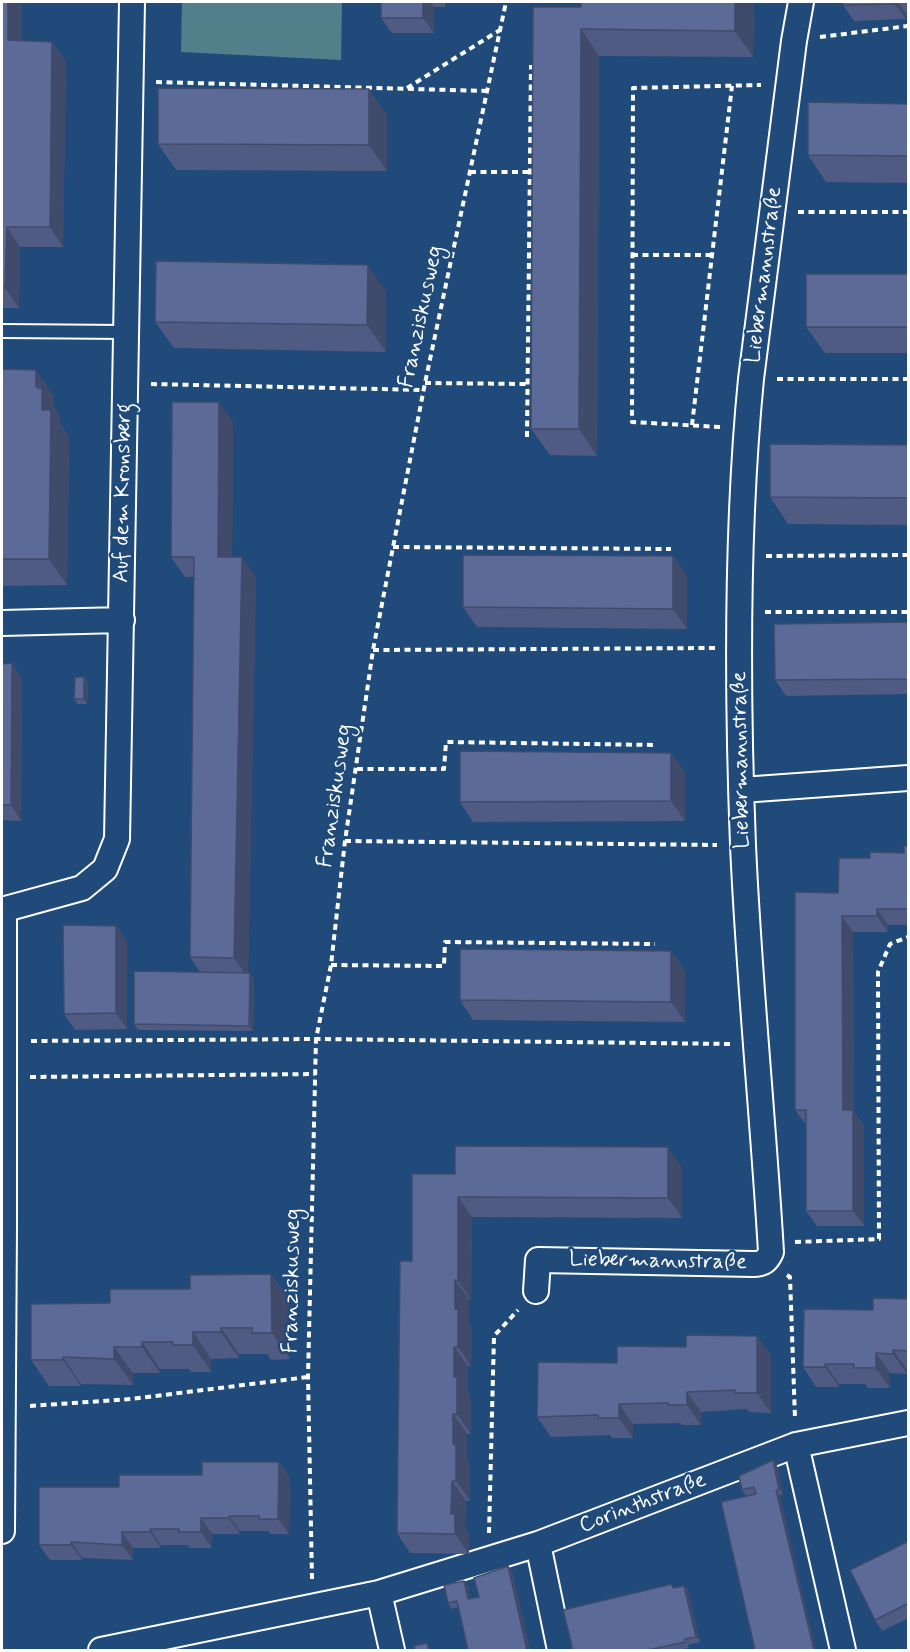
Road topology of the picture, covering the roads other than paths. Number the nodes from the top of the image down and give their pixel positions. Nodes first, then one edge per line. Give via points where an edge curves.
1 (132, 2) edge
2 (801, 2) edge
3 (2, 331) edge
4 (126, 332) junction
5 (122, 620) junction
6 (2, 623) edge
7 (909, 778) edge
8 (742, 790) junction
9 (3, 910) edge
10 (536, 1291) road end
11 (2, 1408) edge
12 (909, 1423) edge
13 (796, 1445) junction
14 (2, 1531) edge
15 (538, 1544) junction
16 (379, 1593) junction
17 (101, 1650) edge
18 (392, 1650) edge
19 (560, 1650) edge
20 (843, 1650) edge

1 - 4 street, Auf dem Kronsberg
2 - 8 street, Liebermannstraße via 746,429 740,612
3 - 4 lane
4 - 5 street, Auf dem Kronsberg
5 - 6 street
5 - 9 street, Auf dem Kronsberg via 117,839 105,869 82,888
7 - 8 street
8 - 10 street, Liebermannstraße via 769,1251 761,1264 538,1260
9 - 11 street
11 - 14 street
12 - 13 street, Corinthstraße
13 - 15 street, Corinthstraße
13 - 20 street
15 - 16 street, Corinthstraße
15 - 19 street
16 - 17 street, Corinthstraße
16 - 18 street

